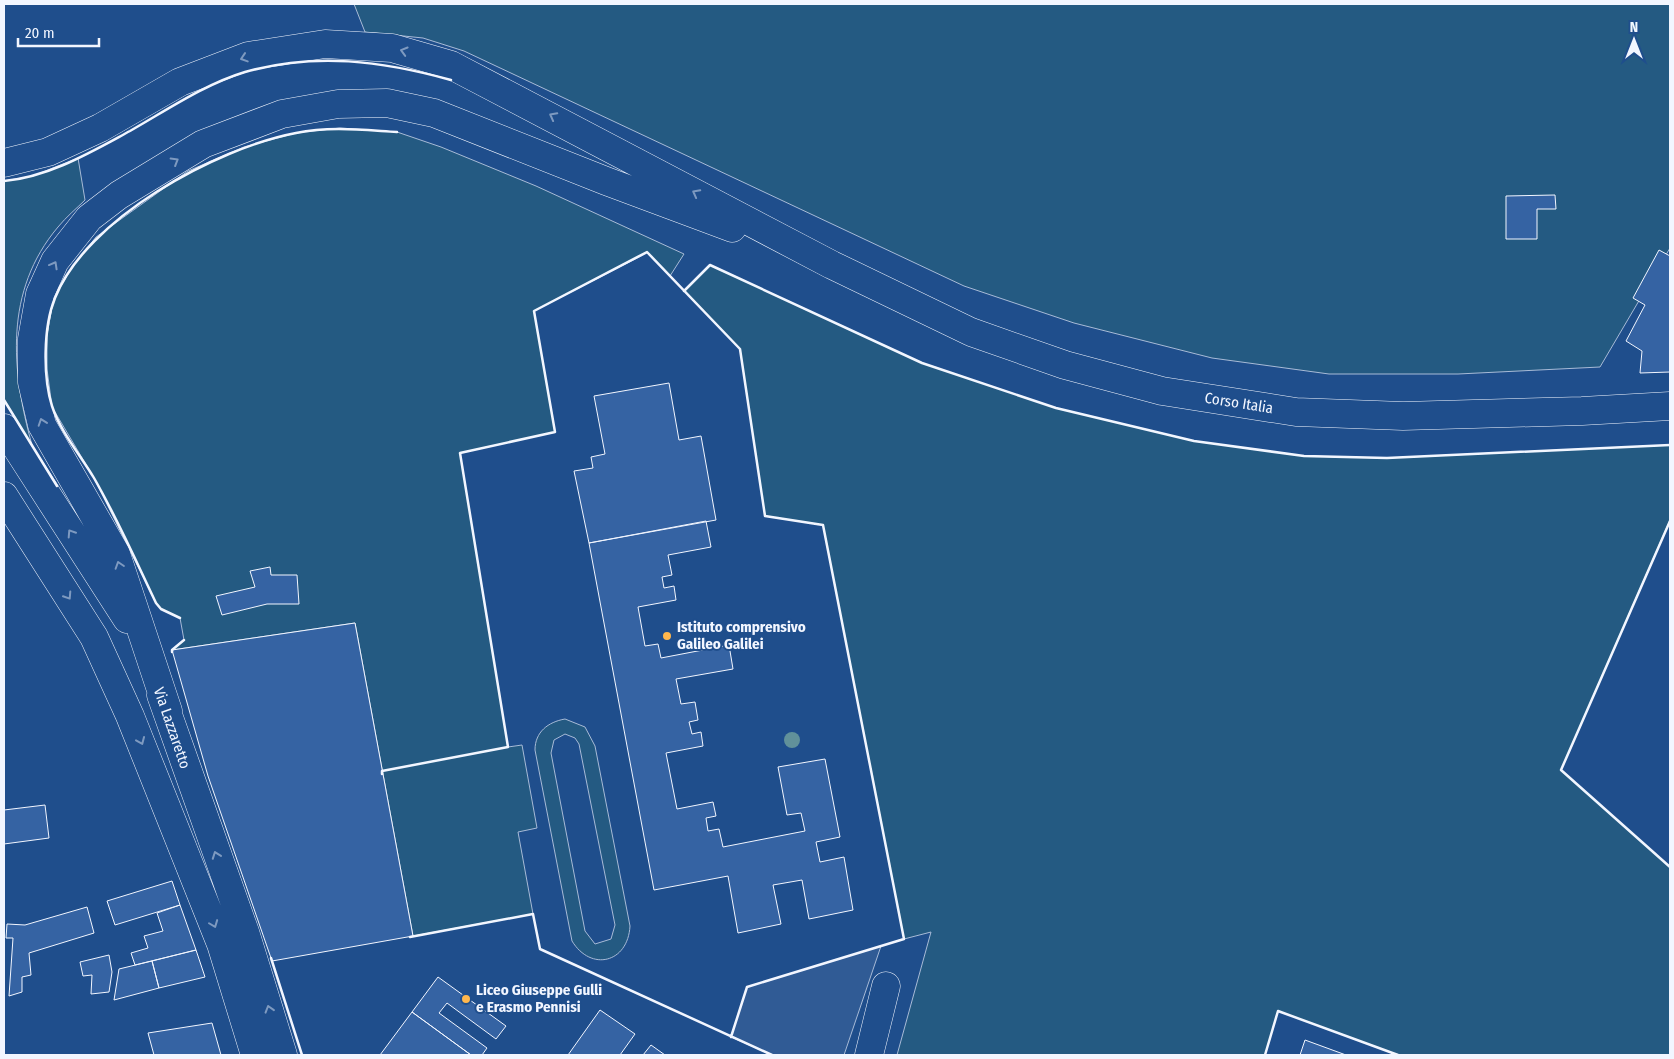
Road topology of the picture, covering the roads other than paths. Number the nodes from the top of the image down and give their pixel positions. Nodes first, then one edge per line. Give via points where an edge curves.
1 (4, 163) edge
2 (832, 265) junction
3 (1670, 406) edge
4 (4, 428) edge
5 (4, 496) edge
6 (168, 711) junction
7 (886, 986) dead end
8 (255, 1055) edge
9 (283, 1055) edge
10 (869, 1055) edge

2 -> 1 street via 460,69 392,48 325,44 248,56 180,82 100,128 48,152
2 - 3 street, Corso Italia via 971,332 1065,365 1162,391 1296,412 1325,413 1433,415
6 -> 2 street via 116,554 42,426 32,382 32,339 40,294 55,261 89,218 119,194 203,144 282,114 338,104 386,103 434,113
6 -> 4 street, Via Lazzaretto via 130,624
5 -> 8 street, Via Lazzaretto via 94,637 130,716 221,944
9 -> 6 street, Via Lazzaretto via 245,932 192,789
7 - 10 street

